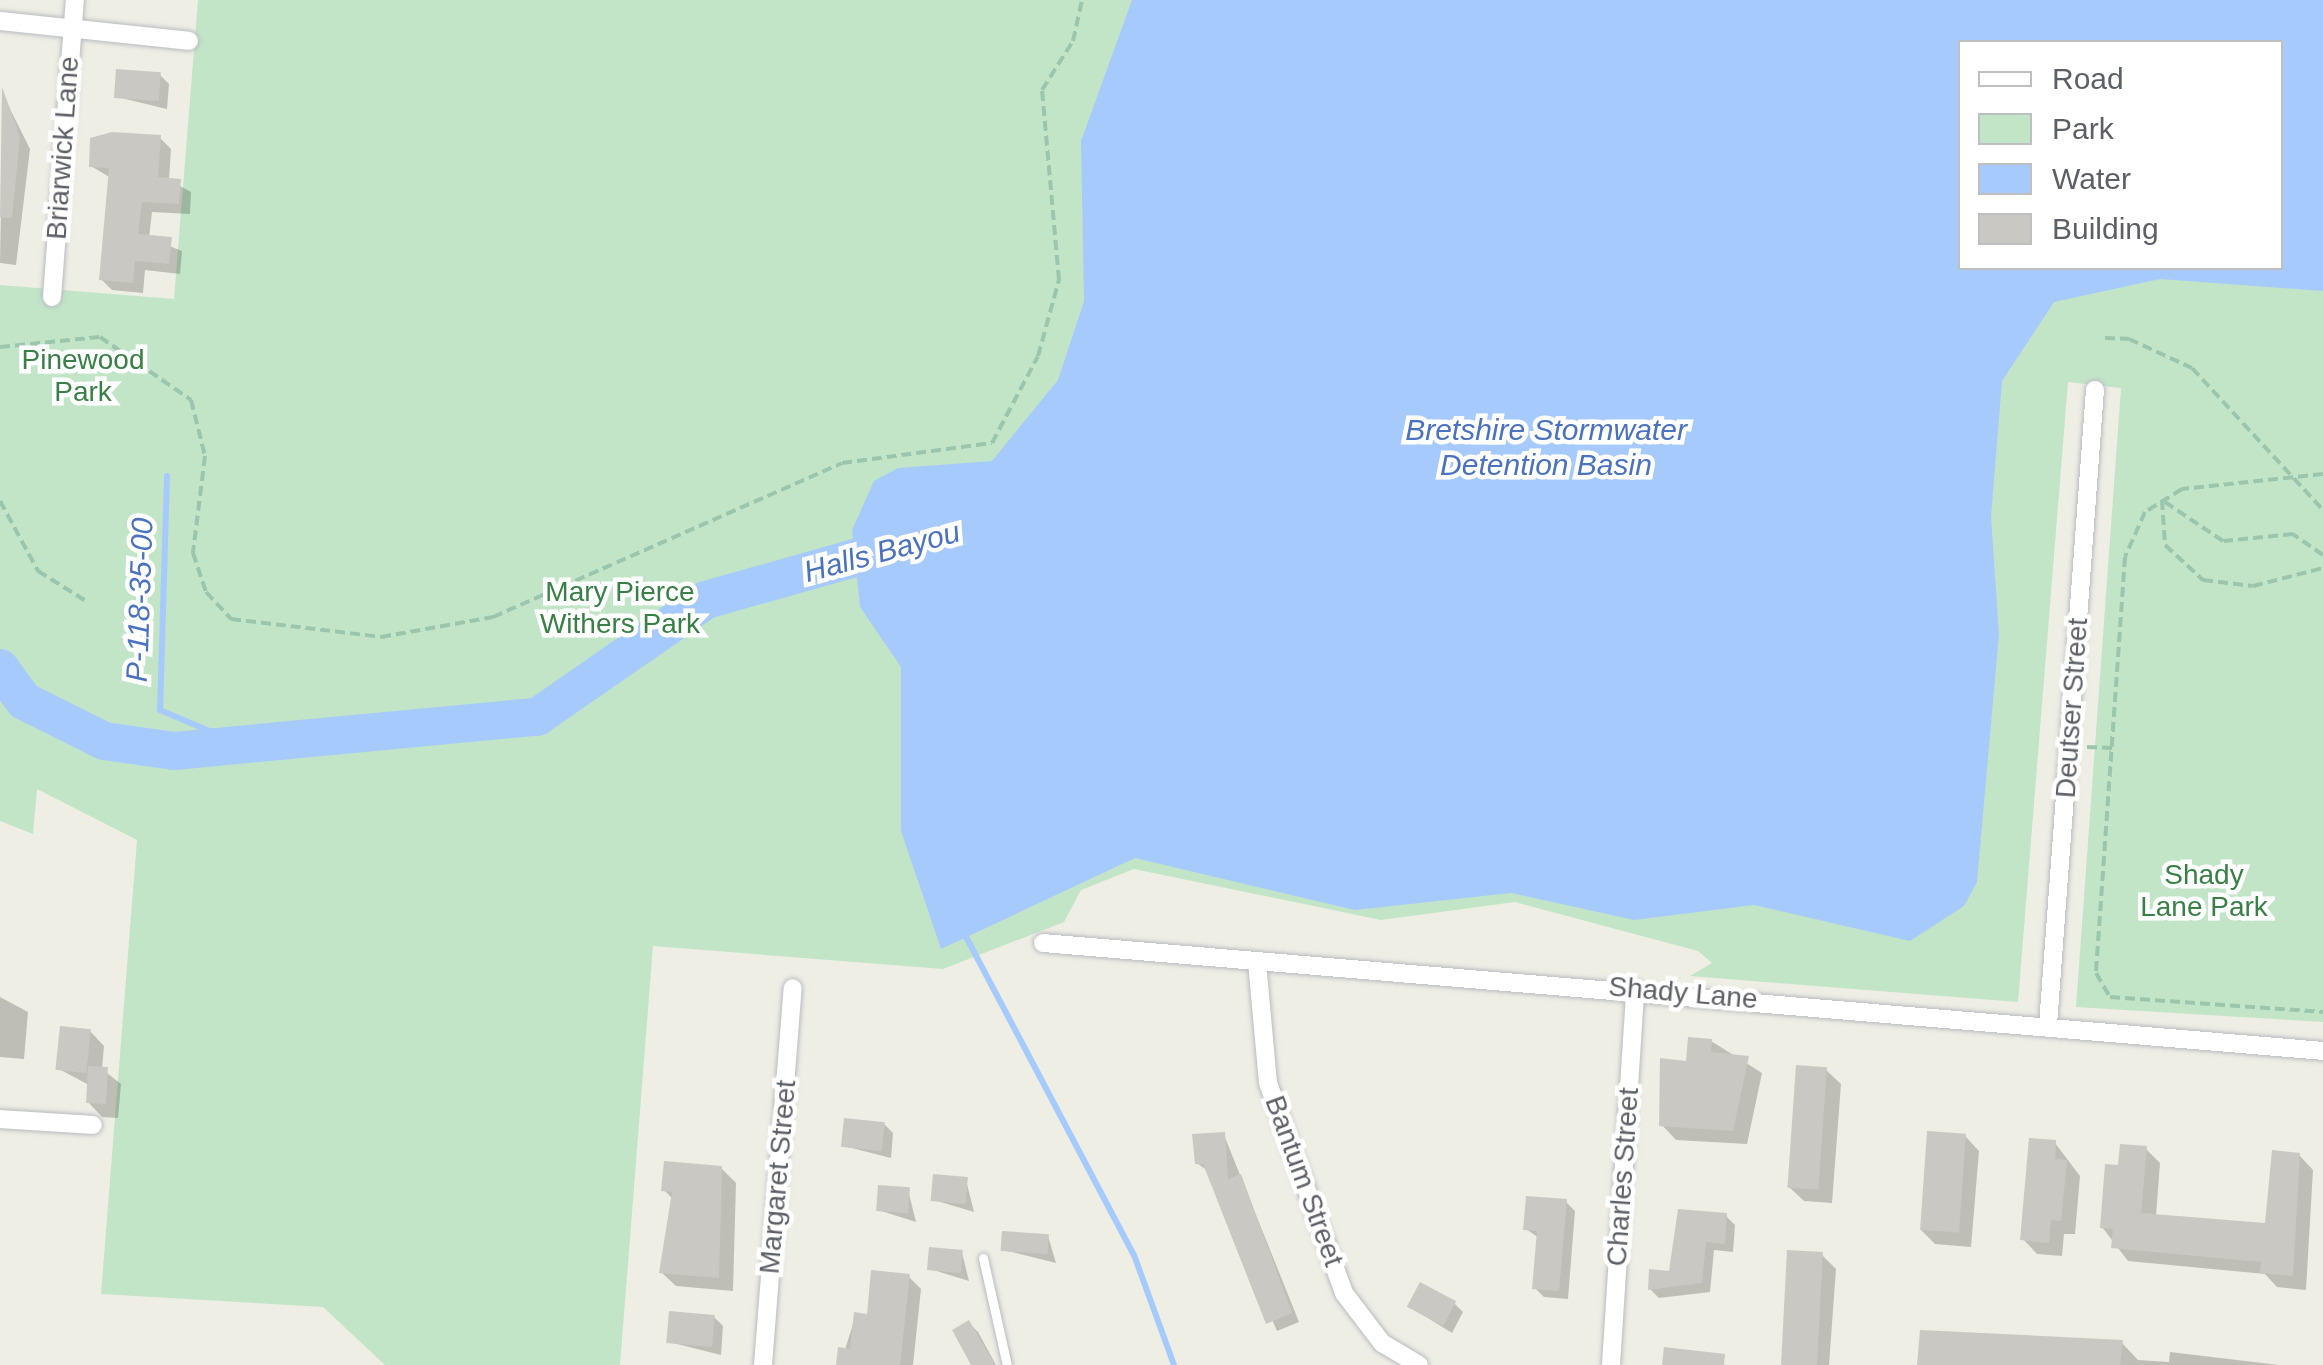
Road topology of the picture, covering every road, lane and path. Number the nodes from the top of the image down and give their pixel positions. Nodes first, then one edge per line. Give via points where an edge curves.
1 (75, 0) edge
2 (1082, 0) edge
3 (0, 21) edge
4 (72, 33) junction
5 (188, 40) dead end
6 (52, 297) dead end
7 (2104, 338) dead end
8 (0, 347) edge
9 (2094, 390) dead end
10 (2323, 474) edge
11 (2298, 476) junction
12 (2162, 500) junction
13 (0, 501) edge
14 (2323, 510) edge
15 (2323, 555) edge
16 (2323, 568) edge
17 (86, 601) dead end
18 (2069, 746) junction
19 (2112, 748) junction
20 (1042, 944) dead end
21 (1257, 962) junction
22 (793, 988) dead end
23 (1635, 989) junction
24 (2323, 1012) edge
25 (2048, 1026) junction
26 (2323, 1051) edge
27 (0, 1119) edge
28 (93, 1124) dead end
29 (983, 1258) dead end
30 (763, 1365) edge
31 (1007, 1365) edge
32 (1420, 1365) edge
33 (1611, 1365) edge

1 - 4 street, Briarwick Lane
2 - 8 path via 1073,42 1042,90 1059,280 1038,356 992,443 842,464 493,617 381,637 231,619 206,592 193,553 205,456 191,400 100,337
3 - 4 street
4 - 5 street
4 - 6 street, Briarwick Lane
7 - 11 path via 2129,339 2192,368
9 - 18 street, Deutser Street
10 - 11 path
11 - 12 path via 2222,479
11 - 14 path
12 - 15 path via 2223,541 2293,534
12 - 16 path via 2165,545 2203,580 2253,586
12 - 19 path via 2145,512 2125,557
13 - 17 path via 38,571
18 - 19 path
18 - 25 street, Deutser Street
19 - 24 path via 2098,986 2110,997
20 - 21 street, Shady Lane
21 - 23 street, Shady Lane
21 - 32 street, Bantum Street via 1268,1083 1344,1293 1382,1344
22 - 30 street, Margaret Street
23 - 25 street, Shady Lane
23 - 33 street, Charles Street
25 - 26 street, Shady Lane
27 - 28 street
29 - 31 lane

